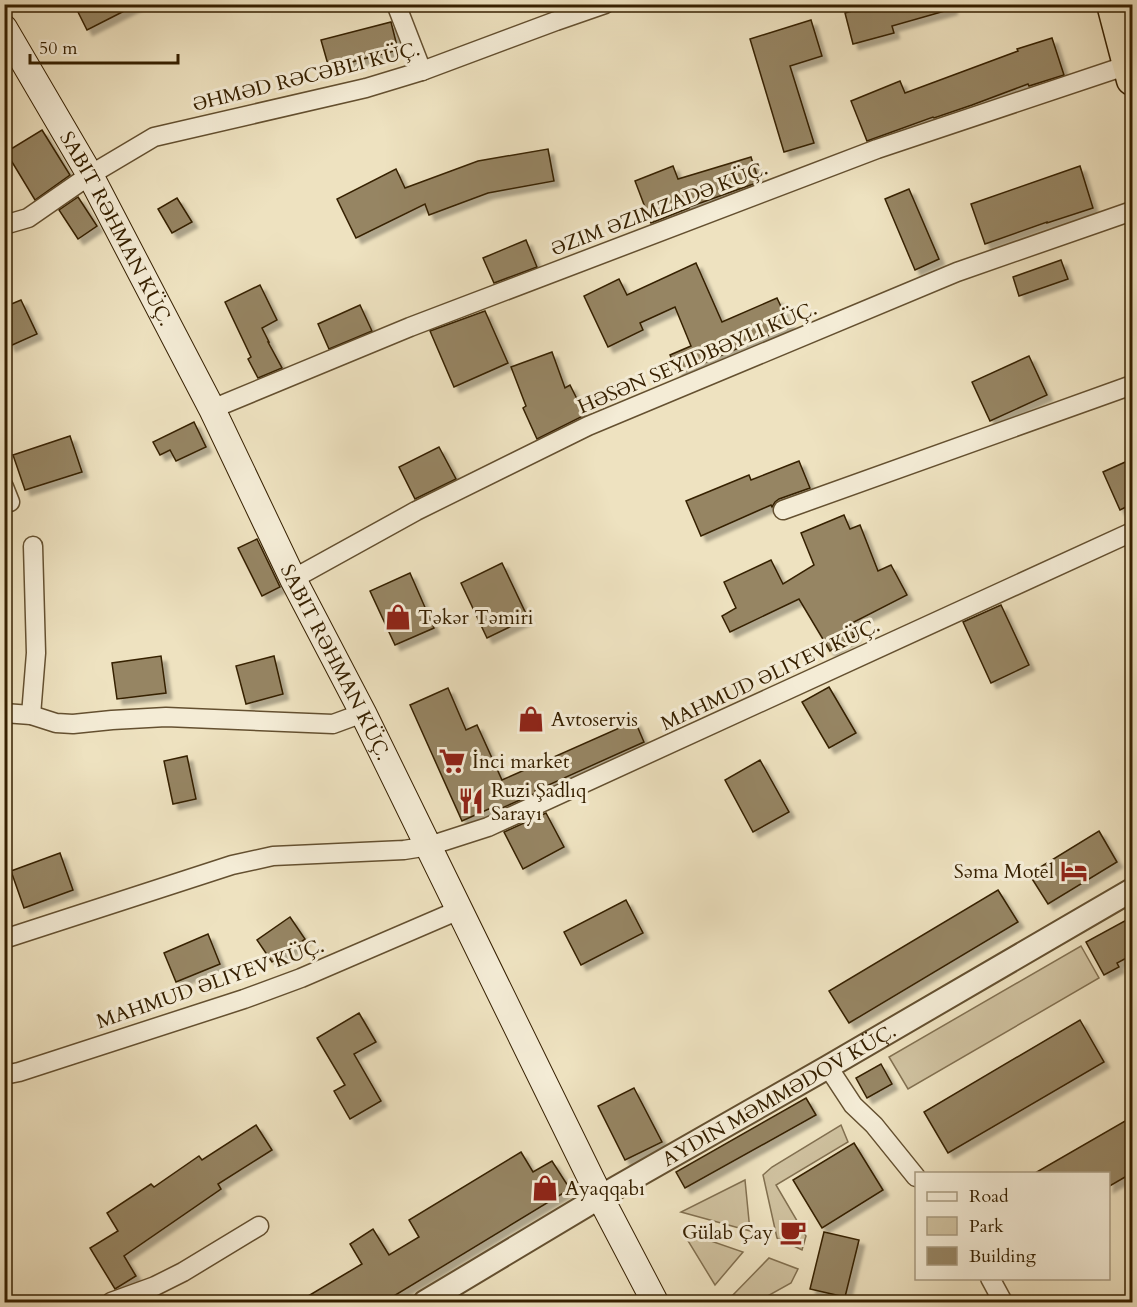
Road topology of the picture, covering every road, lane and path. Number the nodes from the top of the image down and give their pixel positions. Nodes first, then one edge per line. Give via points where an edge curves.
1 (396, 4) edge
2 (605, 4) edge
3 (1112, 4) edge
4 (4, 28) edge
5 (422, 71) junction
6 (1130, 73) edge
7 (90, 175) junction
8 (1132, 212) edge
9 (4, 225) edge
10 (1132, 385) edge
11 (212, 409) junction
12 (783, 510) dead end
13 (1132, 532) edge
14 (33, 546) dead end
15 (293, 579) junction
16 (4, 713) edge
17 (363, 713) junction
18 (31, 715) junction
19 (429, 846) junction
20 (1132, 890) edge
21 (459, 910) junction
22 (4, 939) edge
23 (828, 1067) junction
24 (4, 1075) edge
25 (915, 1176) edge
26 (600, 1197) junction
27 (259, 1226) dead end
28 (991, 1280) edge
29 (111, 1302) edge
30 (425, 1302) edge
31 (655, 1302) edge
32 (1003, 1302) edge

1 - 5 street
2 - 5 street, ƏHMƏD RƏCƏBLI KÜÇ.
3 - 6 highway
4 - 7 main road, SABIT RƏHMAN KÜÇ.
5 - 7 street, ƏHMƏD RƏCƏBLI KÜÇ. via 366,88 154,137
6 - 11 street, ƏZIM ƏZIMZADƏ KÜÇ. via 877,149 410,327
7 - 9 street, ƏHMƏD RƏCƏBLI KÜÇ. via 28,218
7 - 11 main road, SABIT RƏHMAN KÜÇ.
8 - 15 street, HƏSƏN SEYIDBƏYLI KÜÇ. via 957,272 588,426
10 - 12 street
11 - 15 main road, SABIT RƏHMAN KÜÇ.
13 - 19 street, MAHMUD ƏLIYEV KÜÇ. via 554,798 488,827
14 - 18 street via 36,654
15 - 17 main road, SABIT RƏHMAN KÜÇ.
16 - 18 street
17 - 18 street via 333,724 166,717 73,724
17 - 19 main road, SABIT RƏHMAN KÜÇ.
19 - 21 main road, SABIT RƏHMAN KÜÇ.
19 - 22 street, MAHMUD ƏLIYEV KÜÇ. via 273,856 232,865
20 - 23 street
21 - 24 street, MAHMUD ƏLIYEV KÜÇ. via 244,999
21 - 26 main road, SABIT RƏHMAN KÜÇ.
23 - 25 street via 853,1105
23 - 26 street
26 - 30 street
26 - 31 main road, SABIT RƏHMAN KÜÇ.
27 - 29 street via 183,1272
28 - 32 street

